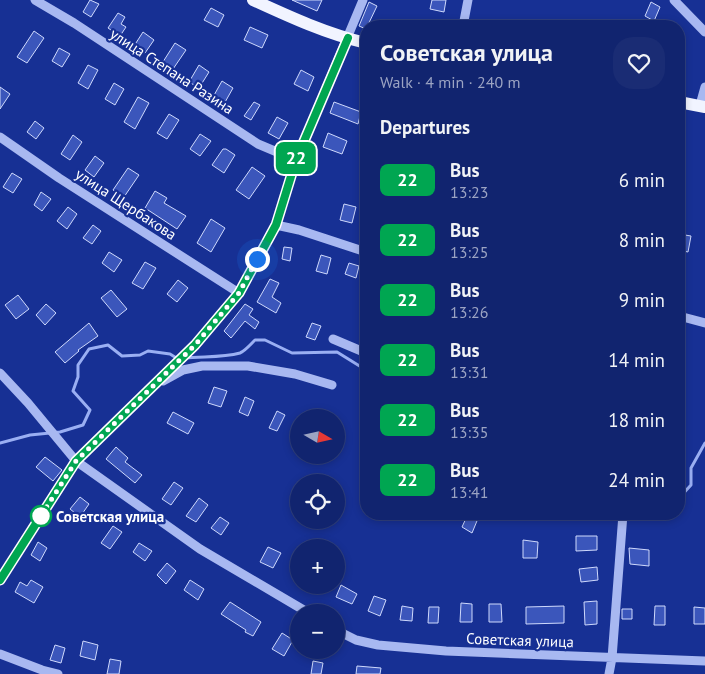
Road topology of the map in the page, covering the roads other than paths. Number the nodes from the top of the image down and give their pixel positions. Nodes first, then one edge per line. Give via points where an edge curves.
1 (36, 0) edge
2 (253, 0) edge
3 (363, 0) edge
4 (468, 0) edge
5 (674, 0) edge
6 (464, 20) edge
7 (705, 32) edge
8 (348, 38) junction
9 (360, 41) edge
10 (705, 87) edge
11 (685, 103) edge
12 (703, 106) edge
13 (0, 137) edge
14 (296, 160) junction
15 (276, 225) junction
16 (360, 250) edge
17 (239, 293) junction
18 (685, 318) edge
19 (705, 323) edge
20 (332, 339) dead end
21 (360, 350) edge
22 (0, 373) edge
23 (156, 384) junction
24 (332, 385) dead end
25 (76, 461) junction
26 (623, 520) edge
27 (0, 580) edge
28 (293, 604) edge
29 (345, 634) edge
30 (0, 654) edge
31 (612, 658) junction
32 (705, 661) edge
33 (58, 674) edge
34 (609, 674) edge

1 - 14 street, улица Степана Разина via 258,144
2 - 8 main road
3 - 8 street
4 - 6 street
5 - 7 street
8 - 9 main road
8 - 14 street
10 - 12 street
11 - 12 main road
13 - 17 street, улица Щербакова
14 - 15 street
15 - 16 street
15 - 17 street
17 - 23 street via 195,345
18 - 19 street
20 - 21 street
22 - 25 street
23 - 24 street via 182,370 202,366 248,366 295,374
23 - 25 street
25 - 27 street
25 - 28 street via 200,549
26 - 31 street
29 - 31 street, Советская улица via 378,645 446,651
30 - 33 street
31 - 32 street, Советская улица
31 - 34 street

